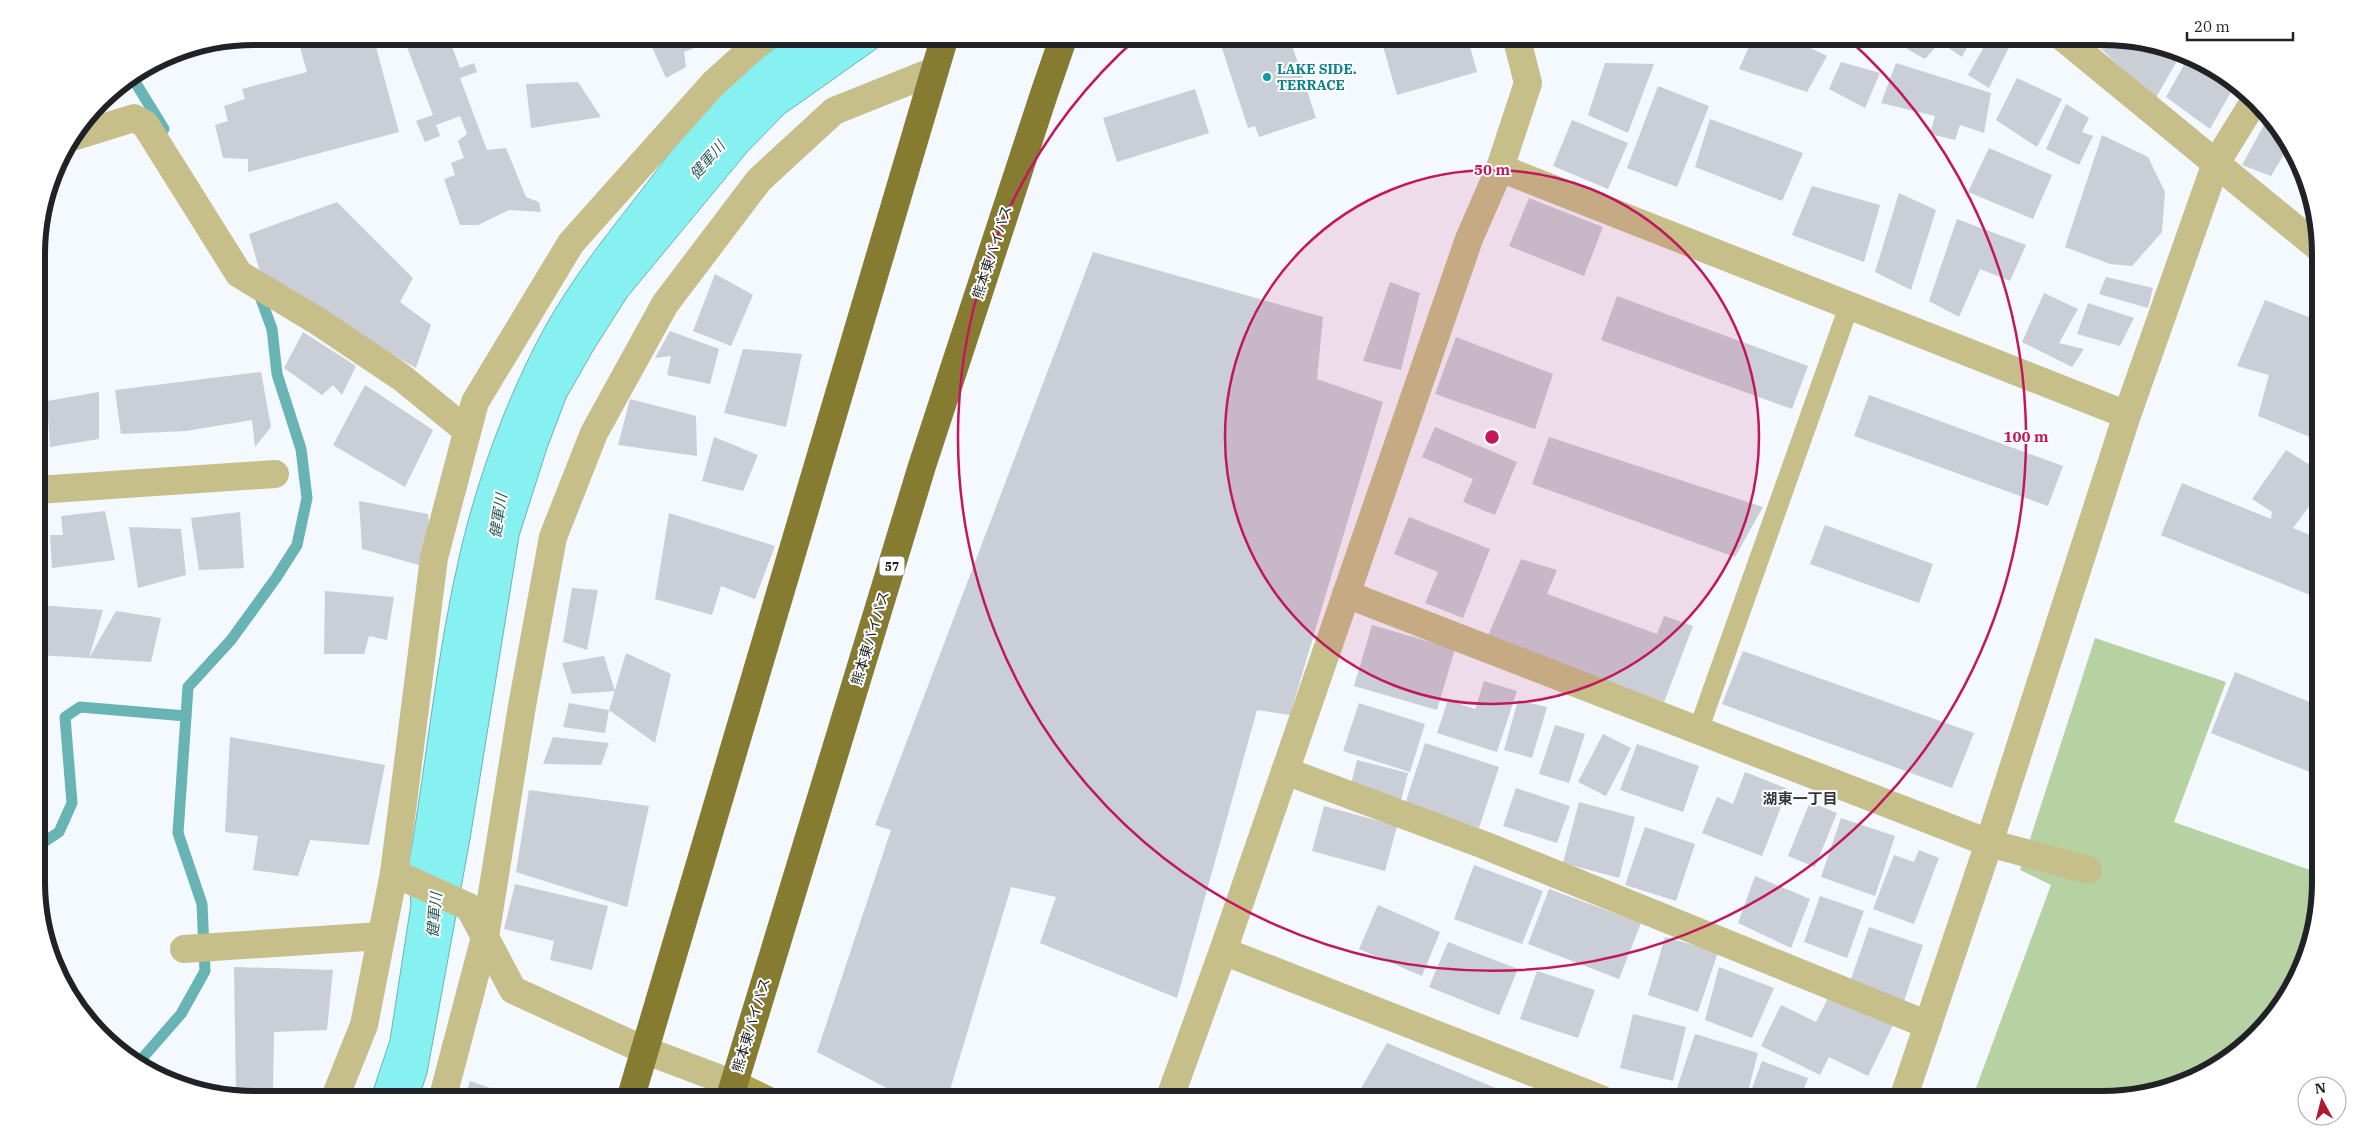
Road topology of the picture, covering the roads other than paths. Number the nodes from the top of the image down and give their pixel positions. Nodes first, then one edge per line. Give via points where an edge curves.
1 (756, 45) edge
2 (942, 45) edge
3 (1061, 45) edge
4 (1518, 45) edge
5 (2072, 45) edge
6 (934, 72) junction
7 (2251, 106) edge
8 (83, 134) edge
9 (2216, 164) junction
10 (1500, 168) junction
11 (2312, 242) edge
12 (1849, 306) junction
13 (2127, 415) junction
14 (466, 430) junction
15 (275, 474) dead end
16 (45, 488) edge
17 (1346, 594) junction
18 (1698, 731) junction
19 (1285, 771) junction
20 (1989, 843) junction
21 (2088, 870) dead end
22 (394, 874) junction
23 (381, 936) junction
24 (485, 937) junction
25 (184, 949) dead end
26 (1223, 951) junction
27 (1928, 1025) junction
28 (644, 1050) junction
29 (338, 1091) edge
30 (444, 1091) edge
31 (633, 1091) edge
32 (729, 1091) edge
33 (731, 1091) edge
34 (1172, 1091) edge
35 (1581, 1091) edge
36 (1906, 1091) edge

1 - 14 street via 713,84 571,242 475,402
2 - 6 highway
3 - 33 highway, 熊本東バイパス / 57 via 922,466
4 - 10 street via 1528,83
5 - 9 street
6 - 24 street via 834,111 759,180 665,304 594,433 553,537
6 - 28 highway
7 - 9 street
8 - 14 street via 134,118 145,124 239,274 401,377
9 - 11 street
9 - 13 street
10 - 12 street
10 - 17 street via 1469,239
12 - 13 street
12 - 18 lane
13 - 20 street
14 - 22 street via 434,558
15 - 16 street
17 - 18 street
17 - 19 street
18 - 20 street
19 - 26 street
19 - 27 street via 1484,845
20 - 21 street
20 - 27 street
22 - 23 street
22 - 24 street via 469,907
23 - 25 street
23 - 29 street via 364,1025
24 - 28 street via 513,990
24 - 30 street
26 - 34 street
26 - 35 street
27 - 36 street
28 - 31 highway
28 - 32 street

